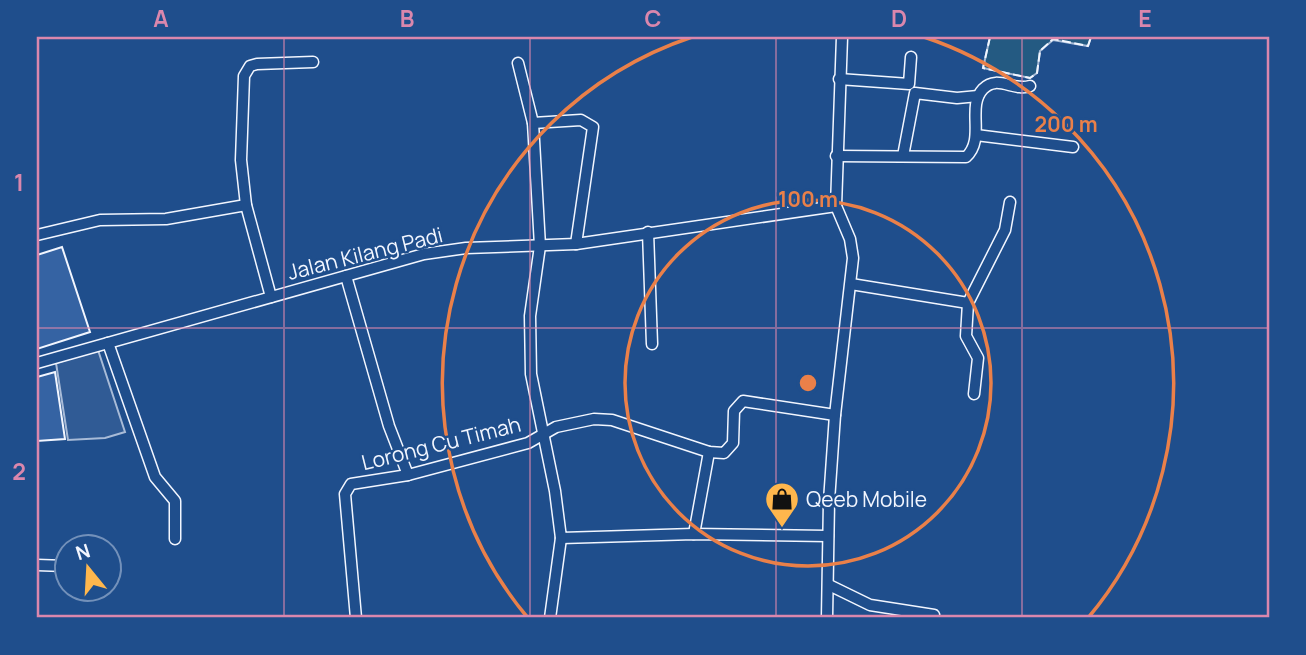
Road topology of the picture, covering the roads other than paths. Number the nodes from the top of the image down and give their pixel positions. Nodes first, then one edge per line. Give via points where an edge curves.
1 (842, 37) edge
2 (911, 57) dead end
3 (313, 62) dead end
4 (518, 63) dead end
5 (839, 79) junction
6 (1030, 86) dead end
7 (978, 96) junction
8 (533, 123) junction
9 (976, 135) junction
10 (1073, 147) dead end
11 (836, 156) junction
12 (903, 156) junction
13 (1010, 202) dead end
14 (246, 205) junction
15 (836, 206) junction
16 (648, 232) junction
17 (37, 236) edge
18 (576, 244) junction
19 (540, 246) junction
20 (346, 276) junction
21 (851, 284) junction
22 (271, 297) junction
23 (968, 303) junction
24 (108, 343) junction
25 (652, 344) dead end
26 (37, 363) edge
27 (974, 394) dead end
28 (835, 415) junction
29 (543, 435) junction
30 (709, 452) junction
31 (408, 475) junction
32 (694, 534) junction
33 (828, 536) junction
34 (561, 538) junction
35 (175, 539) dead end
36 (830, 585) junction
37 (934, 615) dead end
38 (356, 618) edge
39 (550, 618) edge
40 (827, 618) edge

1 - 5 street
2 - 5 street via 909,84
3 - 14 street via 257,64 246,70 241,139
4 - 8 street
5 - 11 street
6 - 7 street via 994,83
7 - 9 street
7 - 12 street via 915,93
8 - 18 street via 581,120 593,127
8 - 19 street
9 - 10 street
9 - 12 street via 973,151 957,160
11 - 12 street
11 - 15 street
13 - 23 street via 1006,230
14 - 17 street via 166,219 100,220
14 - 22 street
15 - 16 street, Jalan Kilang Padi
15 - 21 street via 850,239
16 - 18 street, Jalan Kilang Padi
16 - 25 street
18 - 19 street, Jalan Kilang Padi
19 - 20 street, Jalan Kilang Padi via 424,254
19 - 29 street via 528,345
20 - 22 street, Jalan Kilang Padi
20 - 31 street via 389,426
21 - 23 street
21 - 28 street
22 - 24 street, Jalan Kilang Padi
23 - 27 street via 966,336 978,358
24 - 26 street, Jalan Kilang Padi
24 - 35 street via 155,477 175,501
28 - 30 street via 743,401 734,411 731,449
28 - 33 street
29 - 30 street, Lorong Cu Timah via 571,422 612,420
29 - 31 street, Lorong Cu Timah
29 - 34 street
30 - 32 street
31 - 38 street, Lorong Cu Timah via 347,487
32 - 33 street
32 - 34 street
33 - 36 street
34 - 39 street
36 - 37 street via 870,606
36 - 40 street

